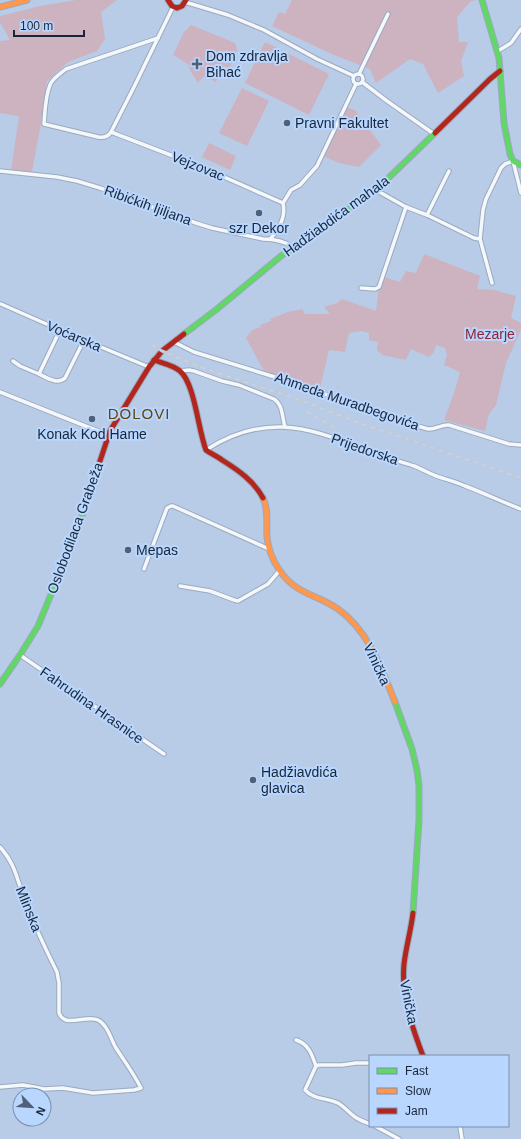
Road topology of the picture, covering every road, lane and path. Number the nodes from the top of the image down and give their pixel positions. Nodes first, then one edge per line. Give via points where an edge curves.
1 (27, 0) edge
2 (168, 0) edge
3 (482, 0) edge
4 (186, 1) edge
5 (0, 7) edge
6 (173, 7) junction
7 (388, 14) dead end
8 (521, 29) edge
9 (158, 38) junction
10 (498, 52) junction
11 (500, 71) junction
12 (360, 74) junction
13 (354, 76) junction
14 (362, 82) junction
15 (356, 84) junction
16 (111, 132) junction
17 (434, 134) junction
18 (513, 161) junction
19 (521, 165) edge
20 (0, 171) edge
21 (449, 171) dead end
22 (376, 190) junction
23 (521, 193) edge
24 (283, 203) junction
25 (406, 206) junction
26 (427, 215) junction
27 (271, 238) junction
28 (480, 239) junction
29 (293, 247) junction
30 (492, 283) dead end
31 (362, 288) dead end
32 (1, 304) edge
33 (60, 330) junction
34 (84, 340) junction
35 (174, 342) junction
36 (162, 351) joint
37 (154, 360) junction
38 (13, 362) dead end
39 (149, 367) junction
40 (180, 371) junction
41 (39, 374) junction
42 (0, 392) edge
43 (285, 427) junction
44 (108, 435) junction
45 (521, 445) edge
46 (206, 450) junction
47 (521, 509) edge
48 (269, 549) junction
49 (144, 569) dead end
50 (280, 570) junction
51 (180, 586) dead end
52 (20, 655) junction
53 (0, 684) edge
54 (164, 754) dead end
55 (0, 847) edge
56 (296, 1040) dead end
57 (423, 1055) edge
58 (369, 1063) edge
59 (316, 1066) junction
60 (0, 1087) edge
61 (369, 1124) edge
62 (377, 1127) edge
63 (460, 1127) edge
64 (399, 1139) edge
65 (462, 1139) edge

1 - 5 street
2 - 6 street
3 - 10 street
4 - 6 street via 179,8
4 - 13 street via 264,30
6 - 9 street
7 - 12 street
8 - 10 street via 511,43
9 - 16 street
9 - 16 street via 66,69 50,84 44,124 98,138 105,137
10 - 11 street
11 - 17 street, Hadžiabdića mahala
11 - 18 street via 504,123
12 - 13 street
12 - 14 street
13 - 15 street
14 - 15 street
14 - 17 street
15 - 24 street via 317,166 300,185 291,190
16 - 24 street, Vejzovac via 199,166
17 - 22 street, Hadžiabdića mahala
18 - 19 street
18 - 23 street
18 - 28 street via 501,168 489,193 483,210
20 - 27 street, Ribićkih ljiljana via 77,181 212,228 263,239
21 - 26 street
22 - 25 street
22 - 29 street, Hadžiabdića mahala
24 - 27 street via 282,221 276,234
25 - 26 street
25 - 31 street via 379,287
26 - 28 street
27 - 29 street, Ribićkih ljiljana
28 - 30 street
29 - 35 street, Hadžiabdića mahala
32 - 33 street, Voćarska
33 - 34 street, Voćarska
33 - 41 street
34 - 39 street, Voćarska
34 - 41 street via 62,381 54,381
35 - 36 street, Hadžiabdića mahala
35 - 45 street, Ahmeda Muradbegovića via 194,352 291,382 409,424 430,428 449,425 509,444
36 - 37 street, Oslobodilaca Grabeža
37 - 39 street, Oslobodilaca Grabeža
37 - 40 street
38 - 41 street
39 - 44 street, Oslobodilaca Grabeža
40 - 43 street via 194,371 274,399 280,407
40 - 46 street via 189,386
42 - 44 street
43 - 46 street, Prijedorska via 268,427 232,435
43 - 47 street, Prijedorska via 336,439
44 - 52 street, Oslobodilaca Grabeža via 62,569 38,626
46 - 48 street, Vinička via 241,473 262,496 268,516
48 - 49 street via 171,506 167,508
48 - 50 street, Vinička
50 - 51 street via 271,582 238,600 210,591
50 - 57 street, Vinička via 297,590 339,610 362,632 398,710 414,755 419,789 416,877 404,980 412,1024
52 - 53 street, Oslobodilaca Grabeža
52 - 54 street, Fahrudina Hrasnice
55 - 60 street, Mlinska via 14,868 26,904 57,972 61,1017 65,1020 78,1021 97,1019 103,1023 141,1088 93,1093 24,1085
56 - 59 street via 306,1044
58 - 59 street
59 - 61 street via 305,1090 338,1103 356,1118
62 - 64 street
63 - 65 street

